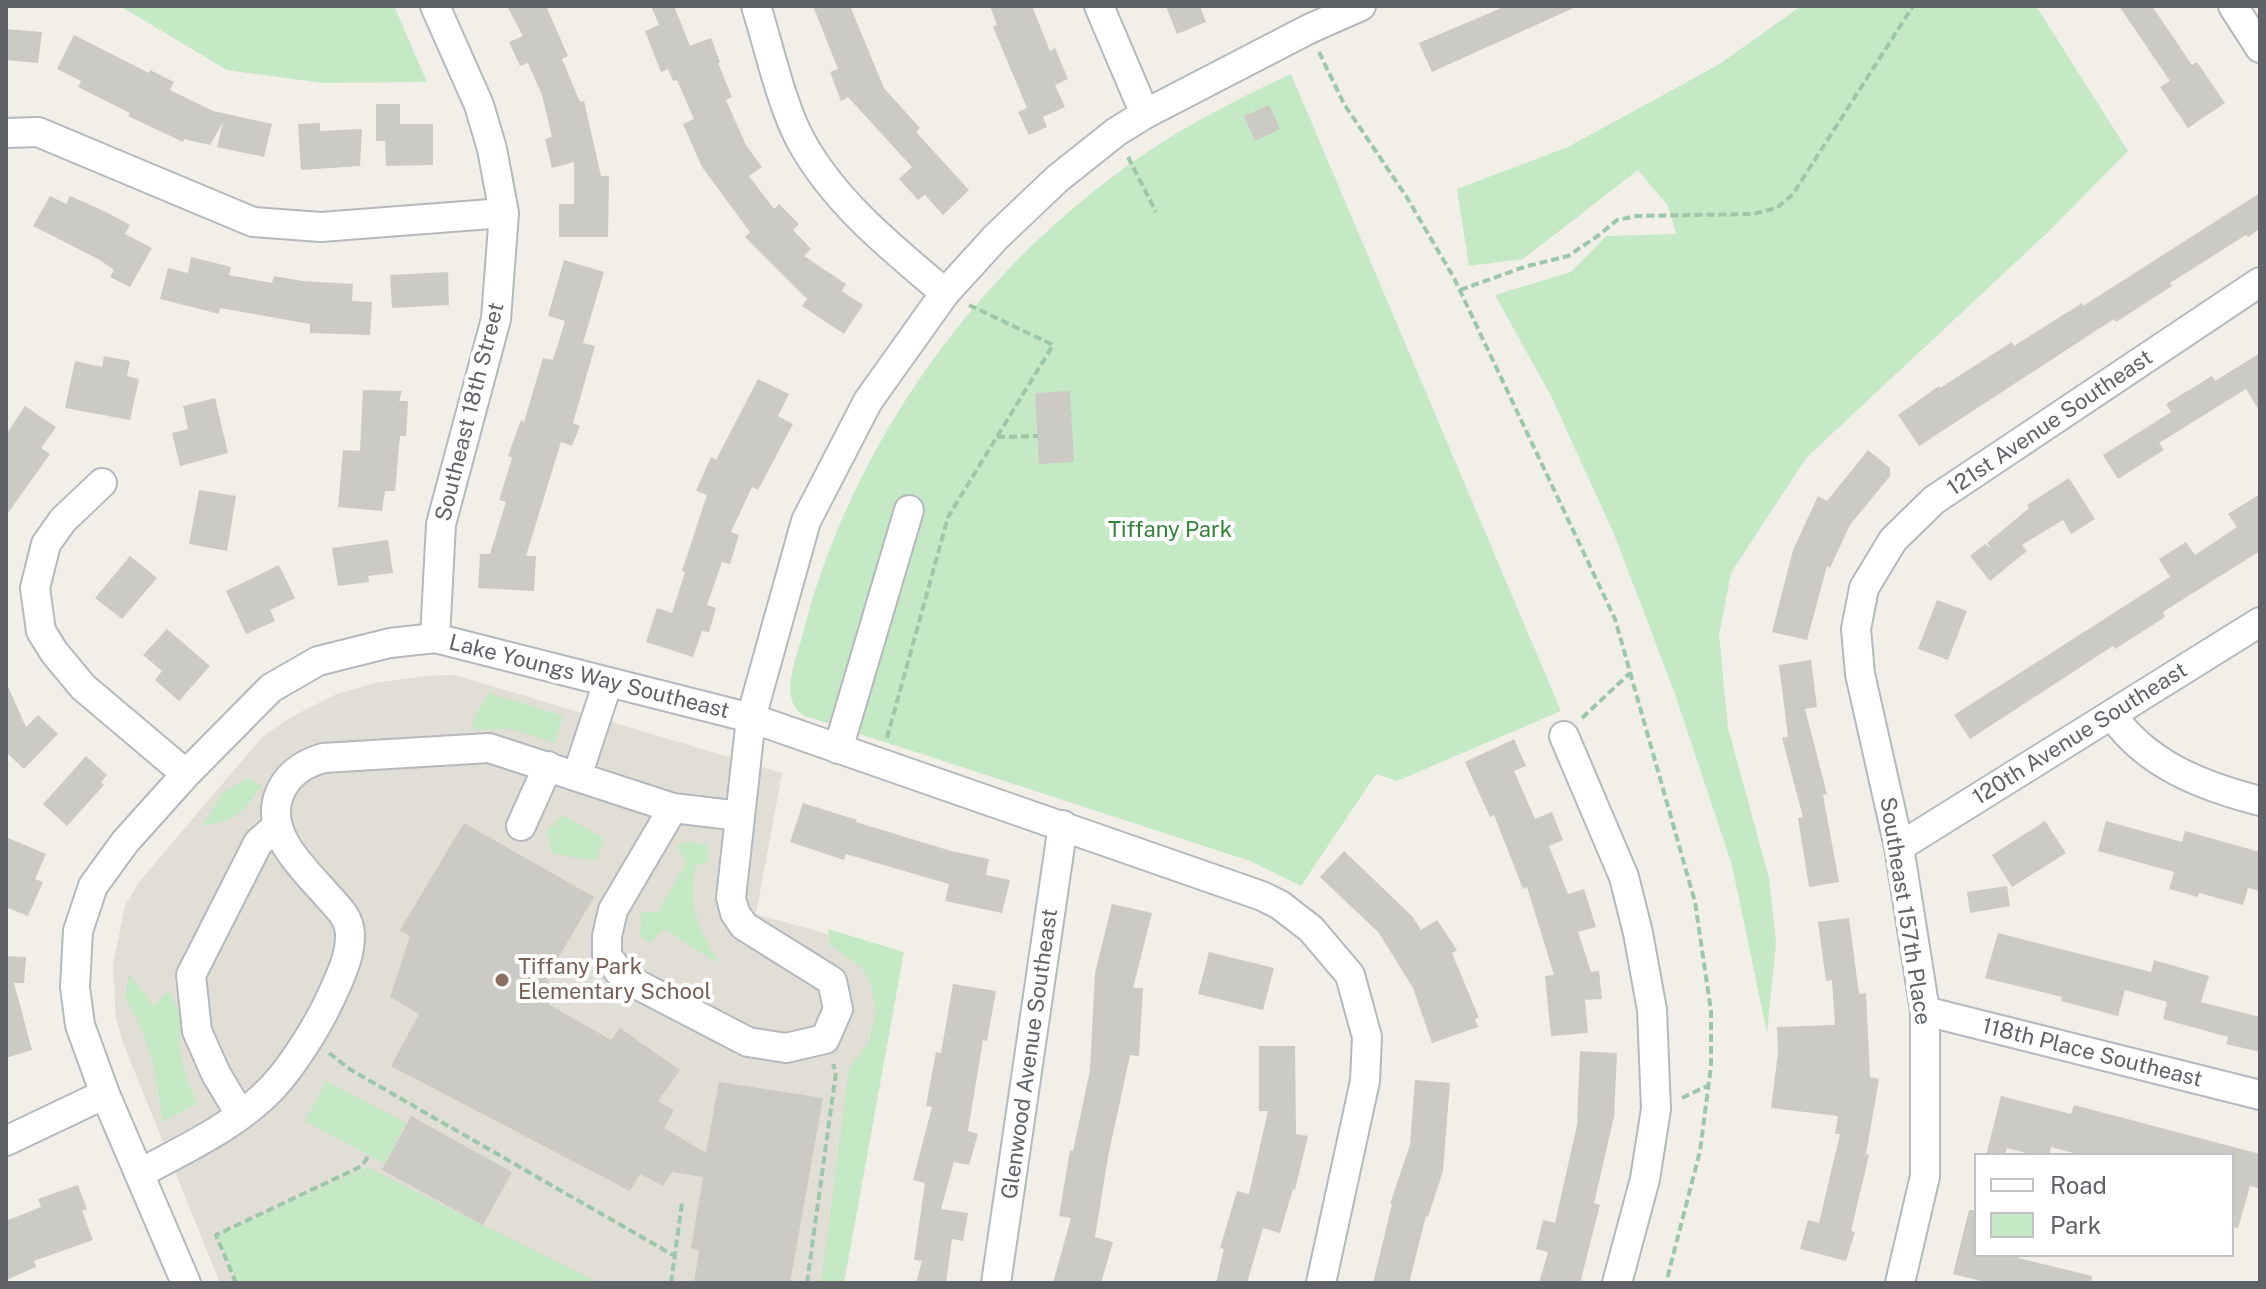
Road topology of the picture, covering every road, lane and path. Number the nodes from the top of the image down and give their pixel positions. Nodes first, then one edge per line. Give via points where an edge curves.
1 (435, 6) edge
2 (756, 6) edge
3 (1099, 6) edge
4 (1913, 6) edge
5 (2233, 6) edge
6 (1353, 9) edge
7 (1309, 29) junction
8 (2260, 48) edge
9 (1145, 114) junction
10 (1116, 132) junction
11 (6, 133) edge
12 (1156, 212) dead end
13 (504, 213) junction
14 (2260, 282) edge
15 (1460, 290) junction
16 (945, 293) junction
17 (1038, 436) dead end
18 (997, 437) junction
19 (102, 483) dead end
20 (909, 510) dead end
21 (1864, 588) joint
22 (2260, 622) edge
23 (435, 638) junction
24 (1630, 673) junction
25 (608, 682) junction
26 (2112, 715) junction
27 (751, 718) junction
28 (1564, 736) joint
29 (838, 749) junction
30 (880, 763) junction
31 (548, 766) junction
32 (186, 774) junction
33 (577, 776) junction
34 (2260, 801) edge
35 (673, 808) junction
36 (740, 816) junction
37 (1063, 825) junction
38 (521, 826) dead end
39 (276, 827) junction
40 (1899, 847) junction
41 (1925, 1011) junction
42 (308, 1037) junction
43 (825, 1039) junction
44 (105, 1094) junction
45 (2260, 1095) edge
46 (240, 1114) junction
47 (6, 1141) edge
48 (369, 1155) dead end
49 (139, 1174) junction
50 (682, 1203) dead end
51 (673, 1255) junction
52 (186, 1283) edge
53 (236, 1283) edge
54 (671, 1283) edge
55 (807, 1283) edge
56 (996, 1283) edge
57 (1321, 1283) edge
58 (1617, 1283) edge
59 (1666, 1283) edge
60 (1900, 1283) edge

1 - 13 street, Southeast 18th Street via 479,105
2 - 16 street via 801,140 853,210
3 - 9 street
4 - 15 path via 1793,194 1777,208 1753,214 1617,220 1568,256
5 - 8 street
6 - 7 street
7 - 9 street
7 - 15 path via 1344,104
9 - 10 street
10 - 12 path
10 - 16 street via 1057,179
11 - 13 street via 38,132 253,222 321,227
13 - 23 street, Southeast 18th Street via 496,319 441,524
14 - 21 street, 121st Avenue Southeast via 1934,500 1893,540
15 - 24 path via 1615,619
16 - 18 path via 1053,345
16 - 27 street via 868,401 806,521
17 - 18 path
18 - 30 path via 948,517
19 - 32 street via 46,544 35,588 41,631 83,687
20 - 29 street
21 - 40 street, Southeast 157th Place via 1856,629 1860,674
22 - 26 street, 120th Avenue Southeast
23 - 25 street, Lake Youngs Way Southeast
23 - 32 street, Lake Youngs Way Southeast via 318,661 271,688
24 - 28 path
24 - 59 path via 1695,902 1711,1011 1711,1066 1700,1151
25 - 27 street, Lake Youngs Way Southeast
25 - 33 street
26 - 34 street via 2127,736 2169,768
26 - 40 street, 120th Avenue Southeast
27 - 29 street, Lake Youngs Way Southeast
27 - 36 street
28 - 58 street via 1624,877 1652,1010 1656,1109 1645,1179
29 - 30 street, Lake Youngs Way Southeast
30 - 37 street, Lake Youngs Way Southeast
31 - 33 street
31 - 38 street
31 - 39 street via 474,747 323,758 300,768 282,786 274,809
32 - 44 street, Lake Youngs Way Southeast via 93,886 78,931 75,987 80,1025
33 - 35 street
35 - 36 street
35 - 43 street via 613,910 607,956 623,977 748,1042 786,1048
36 - 43 street via 731,898 735,913 754,934 832,981 838,1009
37 - 56 street, Glenwood Avenue Southeast
37 - 57 street, Lake Youngs Way Southeast via 1280,905 1311,929 1350,975 1367,1037 1365,1081
39 - 42 street via 349,926 343,970
39 - 46 street via 258,843 191,975 197,1031
40 - 41 street, Southeast 157th Place
41 - 45 street, 118th Place Southeast
41 - 60 street, Southeast 157th Place via 1925,1176
42 - 46 street via 272,1088
42 - 51 path via 351,1070
43 - 55 path via 836,1072
44 - 47 street
44 - 49 street, Lake Youngs Way Southeast
46 - 49 street
48 - 53 path via 362,1166 216,1235
49 - 52 street, Lake Youngs Way Southeast
50 - 51 path
51 - 54 path

